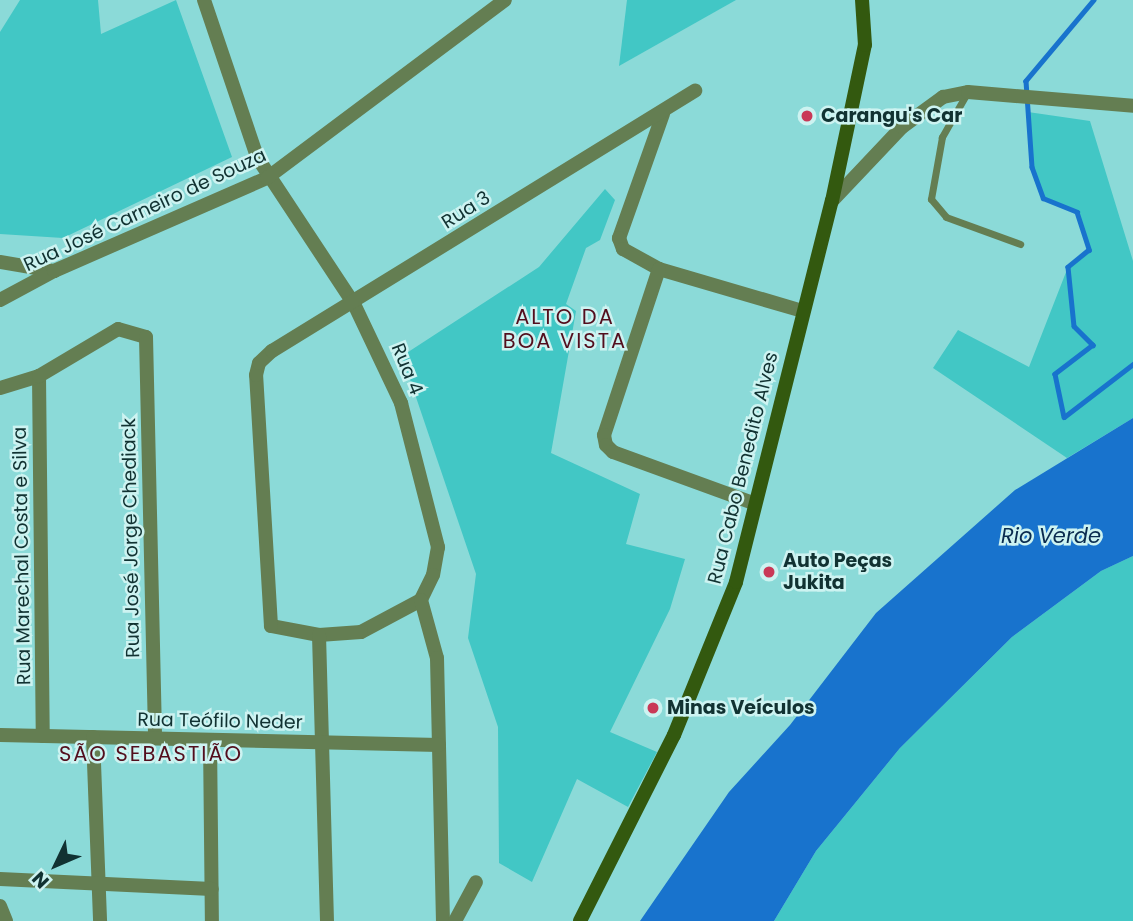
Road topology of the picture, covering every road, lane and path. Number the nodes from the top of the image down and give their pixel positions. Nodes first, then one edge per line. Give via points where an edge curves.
1 (204, 0) edge
2 (505, 0) edge
3 (862, 0) edge
4 (695, 91) dead end
5 (968, 92) junction
6 (1133, 106) edge
7 (663, 114) junction
8 (267, 178) junction
9 (832, 201) junction
10 (1020, 244) dead end
11 (0, 262) edge
12 (659, 269) junction
13 (54, 271) junction
14 (0, 300) edge
15 (354, 303) junction
16 (803, 311) junction
17 (39, 376) junction
18 (0, 388) edge
19 (753, 503) junction
20 (421, 600) junction
21 (319, 635) junction
22 (0, 735) edge
23 (43, 736) junction
24 (93, 737) junction
25 (155, 738) junction
26 (210, 740) junction
27 (323, 742) junction
28 (439, 745) junction
29 (0, 880) edge
30 (476, 882) dead end
31 (97, 884) junction
32 (212, 889) junction
33 (0, 906) edge
34 (6, 921) edge
35 (100, 921) edge
36 (212, 921) edge
37 (327, 921) edge
38 (443, 921) edge
39 (455, 921) edge
40 (580, 921) edge

1 - 8 street, Rua 4 via 239,114
2 - 8 street, Rua José Carneiro de Souza
3 - 9 main road, Rua Cabo Benedito Alves via 864,45
4 - 7 street, Rua 3
5 - 6 street
5 - 9 street via 925,106
5 - 10 lane via 942,137 931,199 946,217
7 - 12 street via 619,237 633,258
7 - 15 street, Rua 3
8 - 13 street, Rua José Carneiro de Souza
8 - 15 street, Rua 4
9 - 16 main road, Rua Cabo Benedito Alves
11 - 13 street
12 - 16 street
12 - 19 street via 604,435 606,445 613,452
13 - 14 street, Rua José Carneiro de Souza
15 - 20 street, Rua 4 via 401,403 438,547 433,575
15 - 21 street, Rua 3 via 272,351 256,375 271,626
16 - 19 main road, Rua Cabo Benedito Alves
17 - 18 street
17 - 23 street, Rua Marechal Costa e Silva
17 - 25 street, Rua José Jorge Chediack via 118,329 146,337
19 - 40 main road, Rua Cabo Benedito Alves via 736,582 704,667 633,822
20 - 21 street via 361,632
20 - 28 street via 437,658
21 - 27 street
22 - 23 street, Rua Teófilo Neder
23 - 24 street, Rua Teófilo Neder
24 - 25 street, Rua Teófilo Neder
24 - 31 street
25 - 26 street, Rua Teófilo Neder
26 - 27 street, Rua Teófilo Neder
26 - 32 street
27 - 28 street, Rua Teófilo Neder
27 - 37 street
28 - 38 street
29 - 31 street
30 - 39 street
31 - 32 street
31 - 35 street
32 - 36 street
33 - 34 street

